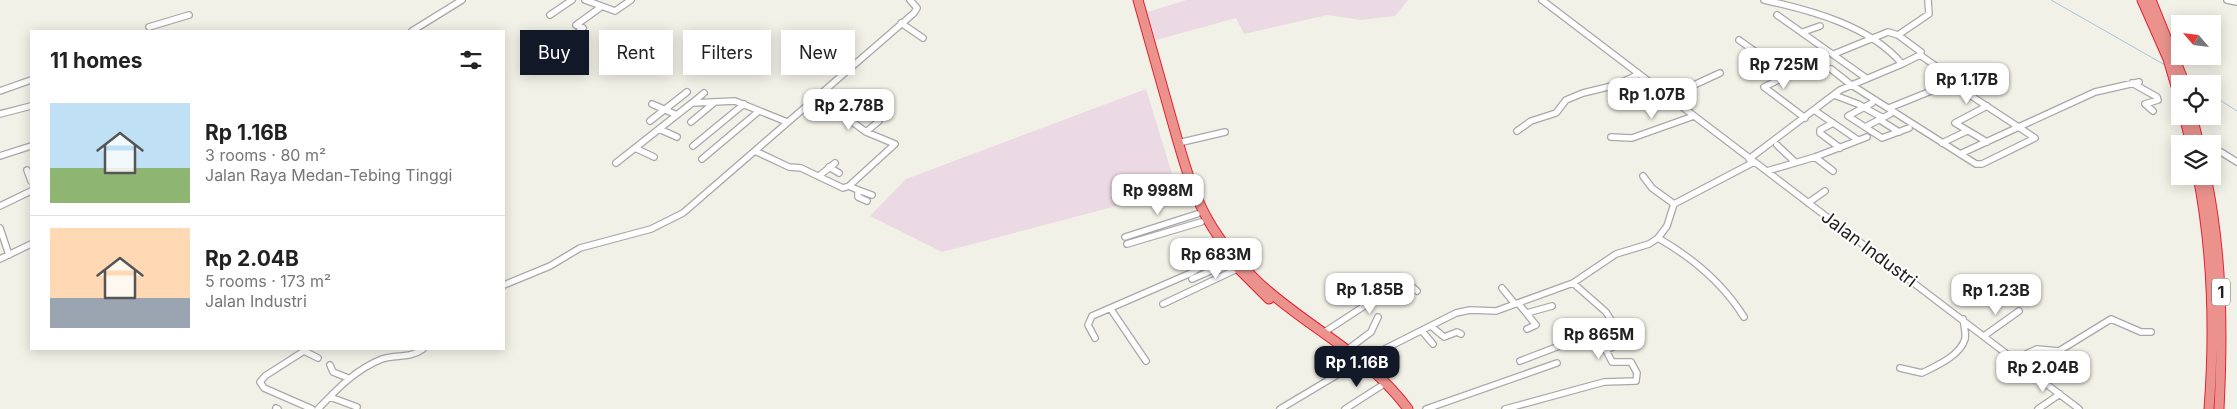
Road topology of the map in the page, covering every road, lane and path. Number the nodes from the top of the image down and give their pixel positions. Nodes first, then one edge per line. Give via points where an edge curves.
1 (462, 0) edge
2 (572, 0) edge
3 (585, 0) edge
4 (631, 0) edge
5 (910, 0) edge
6 (1133, 0) edge
7 (1138, 0) edge
8 (1542, 0) edge
9 (1764, 0) edge
10 (1928, 0) edge
11 (2142, 0) edge
12 (2151, 0) edge
13 (2228, 0) edge
14 (2237, 2) edge
15 (602, 7) junction
16 (190, 15) dead end
17 (550, 15) dead end
18 (1777, 15) dead end
19 (901, 23) junction
20 (1820, 26) dead end
21 (149, 28) dead end
22 (414, 30) edge
23 (581, 30) edge
24 (1803, 32) junction
25 (1898, 35) junction
26 (923, 38) dead end
27 (1739, 40) dead end
28 (1872, 40) junction
29 (1834, 54) junction
30 (1920, 55) junction
31 (2168, 59) joint
32 (1796, 64) dead end
33 (1902, 64) junction
34 (1831, 69) dead end
35 (1640, 74) junction
36 (1720, 74) dead end
37 (1788, 75) junction
38 (2176, 75) edge
39 (2179, 75) edge
40 (1866, 78) junction
41 (30, 80) edge
42 (1947, 80) junction
43 (2140, 82) dead end
44 (2132, 83) junction
45 (1850, 84) junction
46 (0, 91) edge
47 (687, 92) dead end
48 (704, 93) dead end
49 (1834, 95) junction
50 (1668, 97) junction
51 (715, 102) junction
52 (692, 103) junction
53 (809, 103) junction
54 (1872, 103) dead end
55 (652, 104) dead end
56 (744, 104) junction
57 (884, 104) dead end
58 (30, 106) edge
59 (1987, 106) junction
60 (1864, 107) junction
61 (664, 110) junction
62 (759, 110) junction
63 (1814, 110) junction
64 (1889, 111) junction
65 (2153, 111) dead end
66 (0, 114) edge
67 (677, 115) junction
68 (1694, 116) junction
69 (655, 117) junction
70 (1805, 118) junction
71 (1881, 119) junction
72 (650, 121) dead end
73 (668, 122) junction
74 (691, 122) dead end
75 (787, 122) junction
76 (1833, 123) junction
77 (2019, 126) junction
78 (1865, 127) junction
79 (1909, 128) dead end
80 (660, 129) junction
81 (1517, 131) dead end
82 (1967, 131) junction
83 (866, 132) junction
84 (1225, 132) dead end
85 (1899, 132) junction
86 (677, 137) dead end
87 (1611, 137) dead end
88 (1867, 137) dead end
89 (1858, 140) junction
90 (1832, 142) junction
91 (1986, 142) junction
92 (1178, 143) junction
93 (1942, 143) junction
94 (1777, 145) dead end
95 (30, 146) edge
96 (693, 146) dead end
97 (635, 148) junction
98 (1840, 148) junction
99 (755, 151) junction
100 (1829, 152) junction
101 (2221, 152) dead end
102 (1960, 154) junction
103 (0, 156) edge
104 (654, 157) dead end
105 (1815, 157) junction
106 (702, 159) dead end
107 (1752, 160) junction
108 (1795, 162) junction
109 (2237, 162) edge
110 (616, 163) dead end
111 (835, 163) dead end
112 (829, 168) junction
113 (27, 170) dead end
114 (1767, 171) junction
115 (1833, 171) dead end
116 (839, 172) dead end
117 (819, 176) junction
118 (1643, 176) dead end
119 (30, 178) edge
120 (2199, 185) edge
121 (2207, 185) edge
122 (849, 186) junction
123 (858, 190) junction
124 (1826, 190) dead end
125 (30, 191) edge
126 (872, 195) dead end
127 (867, 201) dead end
128 (1808, 203) junction
129 (1674, 204) junction
130 (0, 206) edge
131 (1199, 218) junction
132 (0, 228) edge
133 (1125, 237) dead end
134 (1658, 238) junction
135 (30, 244) edge
136 (1127, 244) dead end
137 (1224, 252) junction
138 (9, 255) junction
139 (0, 259) edge
140 (1234, 265) junction
141 (1192, 279) dead end
142 (1573, 283) junction
143 (505, 285) edge
144 (1502, 288) dead end
145 (1417, 291) dead end
146 (1163, 304) dead end
147 (1517, 304) junction
148 (1552, 306) dead end
149 (1110, 308) junction
150 (2019, 312) dead end
151 (1527, 313) junction
152 (1378, 317) dead end
153 (1744, 317) dead end
154 (1962, 319) junction
155 (1614, 325) junction
156 (1431, 326) junction
157 (1527, 329) dead end
158 (1422, 330) junction
159 (2151, 332) dead end
160 (1323, 333) junction
161 (1461, 334) dead end
162 (1984, 336) junction
163 (1095, 338) dead end
164 (1433, 344) dead end
165 (422, 350) edge
166 (1347, 350) junction
167 (318, 358) dead end
168 (2015, 359) junction
169 (1146, 361) dead end
170 (1520, 361) dead end
171 (1360, 362) junction
172 (1557, 363) dead end
173 (330, 365) dead end
174 (1900, 368) dead end
175 (348, 378) junction
176 (1381, 386) junction
177 (2060, 394) junction
178 (330, 396) junction
179 (357, 407) dead end
180 (312, 409) edge
181 (318, 409) edge
182 (1280, 409) edge
183 (1345, 409) edge
184 (1401, 409) edge
185 (1408, 409) edge
186 (1426, 409) edge
187 (1505, 409) edge
188 (2038, 409) edge
189 (2079, 409) edge
190 (2209, 409) edge
191 (2220, 409) edge

1 - 22 street
2 - 17 street
3 - 15 street
4 - 15 street via 615,11
5 - 19 street via 917,9
6 - 131 highway via 1176,156
7 - 92 highway
8 - 35 street, Jalan Industri
9 - 28 street via 1848,25
10 - 25 street via 1929,14
11 - 31 highway
12 - 39 highway via 2177,61
13 - 14 street
15 - 23 street via 577,24 583,28
16 - 21 street via 166,26
18 - 24 street
19 - 26 street
19 - 53 street
20 - 24 street
24 - 29 street
25 - 28 street via 1886,32
25 - 30 street
27 - 37 street
28 - 29 street
28 - 33 street
29 - 40 street
30 - 33 street
30 - 42 street via 1940,69
31 - 38 highway
32 - 37 street
33 - 40 street
34 - 45 street
35 - 50 street, Jalan Industri
35 - 81 street via 1563,102 1556,113 1531,121
36 - 50 street
37 - 70 street via 1764,87
40 - 45 street
41 - 46 street
42 - 59 street
42 - 64 street via 1936,89
43 - 44 street
44 - 65 street via 2157,97 2158,100 2145,104
44 - 77 street via 2095,92
45 - 49 street
45 - 64 street
47 - 61 street
48 - 52 street
49 - 60 street
49 - 63 street
50 - 68 street, Jalan Industri
51 - 52 street
51 - 56 street
51 - 74 street
52 - 67 street
53 - 75 street
53 - 83 street via 846,116
54 - 60 street
55 - 61 street
56 - 62 street
56 - 96 street
57 - 83 street via 879,110 879,121
58 - 66 street
59 - 77 street
59 - 82 street via 1955,123
60 - 71 street
60 - 78 street via 1848,115
61 - 67 street
61 - 69 street
62 - 75 street
62 - 106 street
63 - 70 street
63 - 76 street
64 - 71 street
64 - 93 street
67 - 73 street
68 - 87 street via 1632,138
68 - 107 street, Jalan Industri
69 - 72 street
69 - 73 street
70 - 107 street
71 - 78 street
71 - 85 street
73 - 80 street
75 - 99 street
76 - 89 street
76 - 90 street via 1820,132
77 - 91 street
77 - 102 street via 2035,138 1981,164
78 - 85 street via 1882,138
79 - 85 street
80 - 86 street
80 - 97 street
82 - 91 street
82 - 93 street
83 - 122 street via 895,144
84 - 92 street
88 - 89 street
89 - 98 street
90 - 98 street
90 - 100 street
91 - 102 street
92 - 160 highway via 1193,193 1210,228 1279,300
93 - 102 street
94 - 108 street
95 - 103 street
97 - 104 street
97 - 110 street
98 - 100 street
99 - 117 street via 789,167
99 - 143 street via 691,207 667,223 580,248 550,266
100 - 105 street
101 - 109 street
105 - 108 street
105 - 115 street
107 - 114 street, Jalan Industri
107 - 129 street
108 - 114 street
111 - 112 street
112 - 116 street
112 - 117 street
113 - 119 street
114 - 128 street, Jalan Industri
117 - 122 street via 841,188
118 - 129 street via 1652,188
120 - 190 highway, 1 via 2211,278
121 - 191 highway, 1 via 2220,270
122 - 123 street
123 - 126 street
123 - 127 street via 858,197
124 - 128 street
125 - 130 street
128 - 154 street, Jalan Industri
129 - 134 street via 1667,226
131 - 133 street
131 - 136 street
131 - 137 highway
132 - 138 street
134 - 142 street via 1650,244 1616,254
134 - 153 street via 1684,253 1718,283 1732,296
135 - 138 street
137 - 140 highway
137 - 149 street via 1191,273
138 - 139 street
140 - 141 street
140 - 146 street
140 - 171 highway via 1277,305
142 - 147 street
142 - 155 street via 1606,312
144 - 147 street
145 - 160 street via 1409,284 1398,284
147 - 151 street
147 - 156 street via 1496,312 1461,312
148 - 151 street
149 - 163 street via 1088,319
149 - 169 street
150 - 162 street
151 - 157 street via 1536,326
152 - 166 street via 1378,323 1372,330
154 - 162 street, Jalan Industri
154 - 174 street via 1965,338 1946,360 1922,373
155 - 170 street
155 - 187 street via 1620,337 1619,344 1606,350 1613,362 1631,362 1637,372 1636,381 1604,382
156 - 158 street
156 - 161 street via 1444,337 1457,332
158 - 164 street
158 - 171 street
159 - 168 street via 2144,333 2110,319 2059,351 2037,349
160 - 166 highway
162 - 168 street, Jalan Industri
165 - 175 street via 411,357 384,359
166 - 171 highway
167 - 180 street via 304,351 260,382 264,388
168 - 177 street, Jalan Industri
171 - 176 highway
171 - 182 street
171 - 185 highway via 1385,382
172 - 186 street
173 - 175 street via 334,372
175 - 178 street
176 - 183 street
176 - 184 highway
177 - 188 street
177 - 189 street, Jalan Industri
178 - 179 street
178 - 181 street

